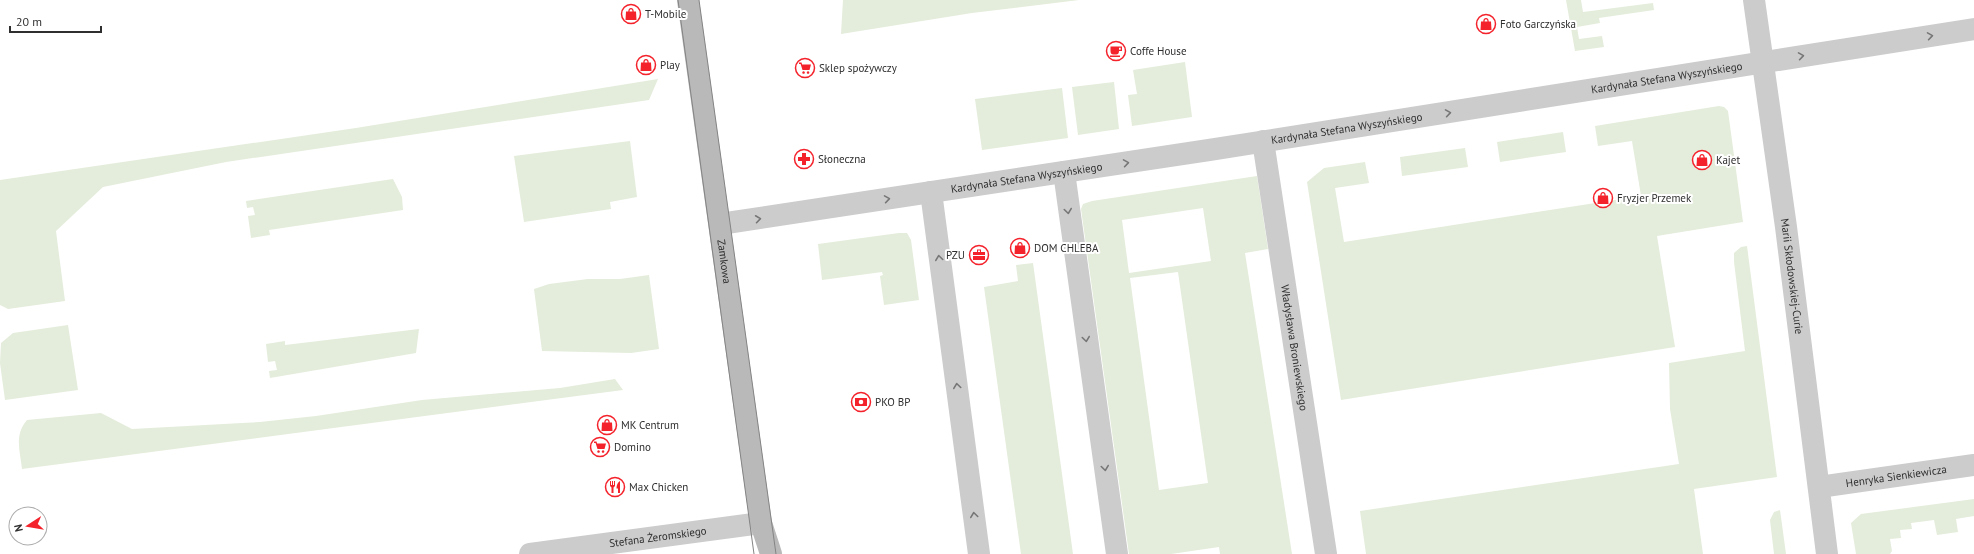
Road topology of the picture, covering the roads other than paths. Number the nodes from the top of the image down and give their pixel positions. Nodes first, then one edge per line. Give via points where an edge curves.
1 (688, 0) edge
2 (1754, 0) edge
3 (1974, 29) edge
4 (1763, 62) junction
5 (1264, 141) junction
6 (1064, 172) junction
7 (931, 192) junction
8 (720, 224) junction
9 (1974, 465) edge
10 (1819, 487) junction
11 (761, 523) junction
12 (530, 554) edge
13 (760, 554) edge
14 (771, 554) edge
15 (979, 554) edge
16 (1117, 554) edge
17 (1326, 554) edge
18 (1827, 554) edge

1 - 8 street, Zamkowa
2 - 4 street, Marii Skłodowskiej-Curie
4 -> 3 street, Kardynała Stefana Wyszyńskiego
5 -> 4 street, Kardynała Stefana Wyszyńskiego
4 - 10 street, Marii Skłodowskiej-Curie
6 -> 5 street, Kardynała Stefana Wyszyńskiego
5 - 17 street, Władysława Broniewskiego
6 - 7 street, Kardynała Stefana Wyszyńskiego
6 -> 16 street
8 -> 7 street, Kardynała Stefana Wyszyńskiego
15 -> 7 street
8 - 11 street, Zamkowa
9 - 10 street, Henryka Sienkiewicza
10 - 18 street, Marii Skłodowskiej-Curie
11 - 12 street, Stefana Żeromskiego
11 - 13 street, Zamkowa
11 - 14 street, Zamkowa

